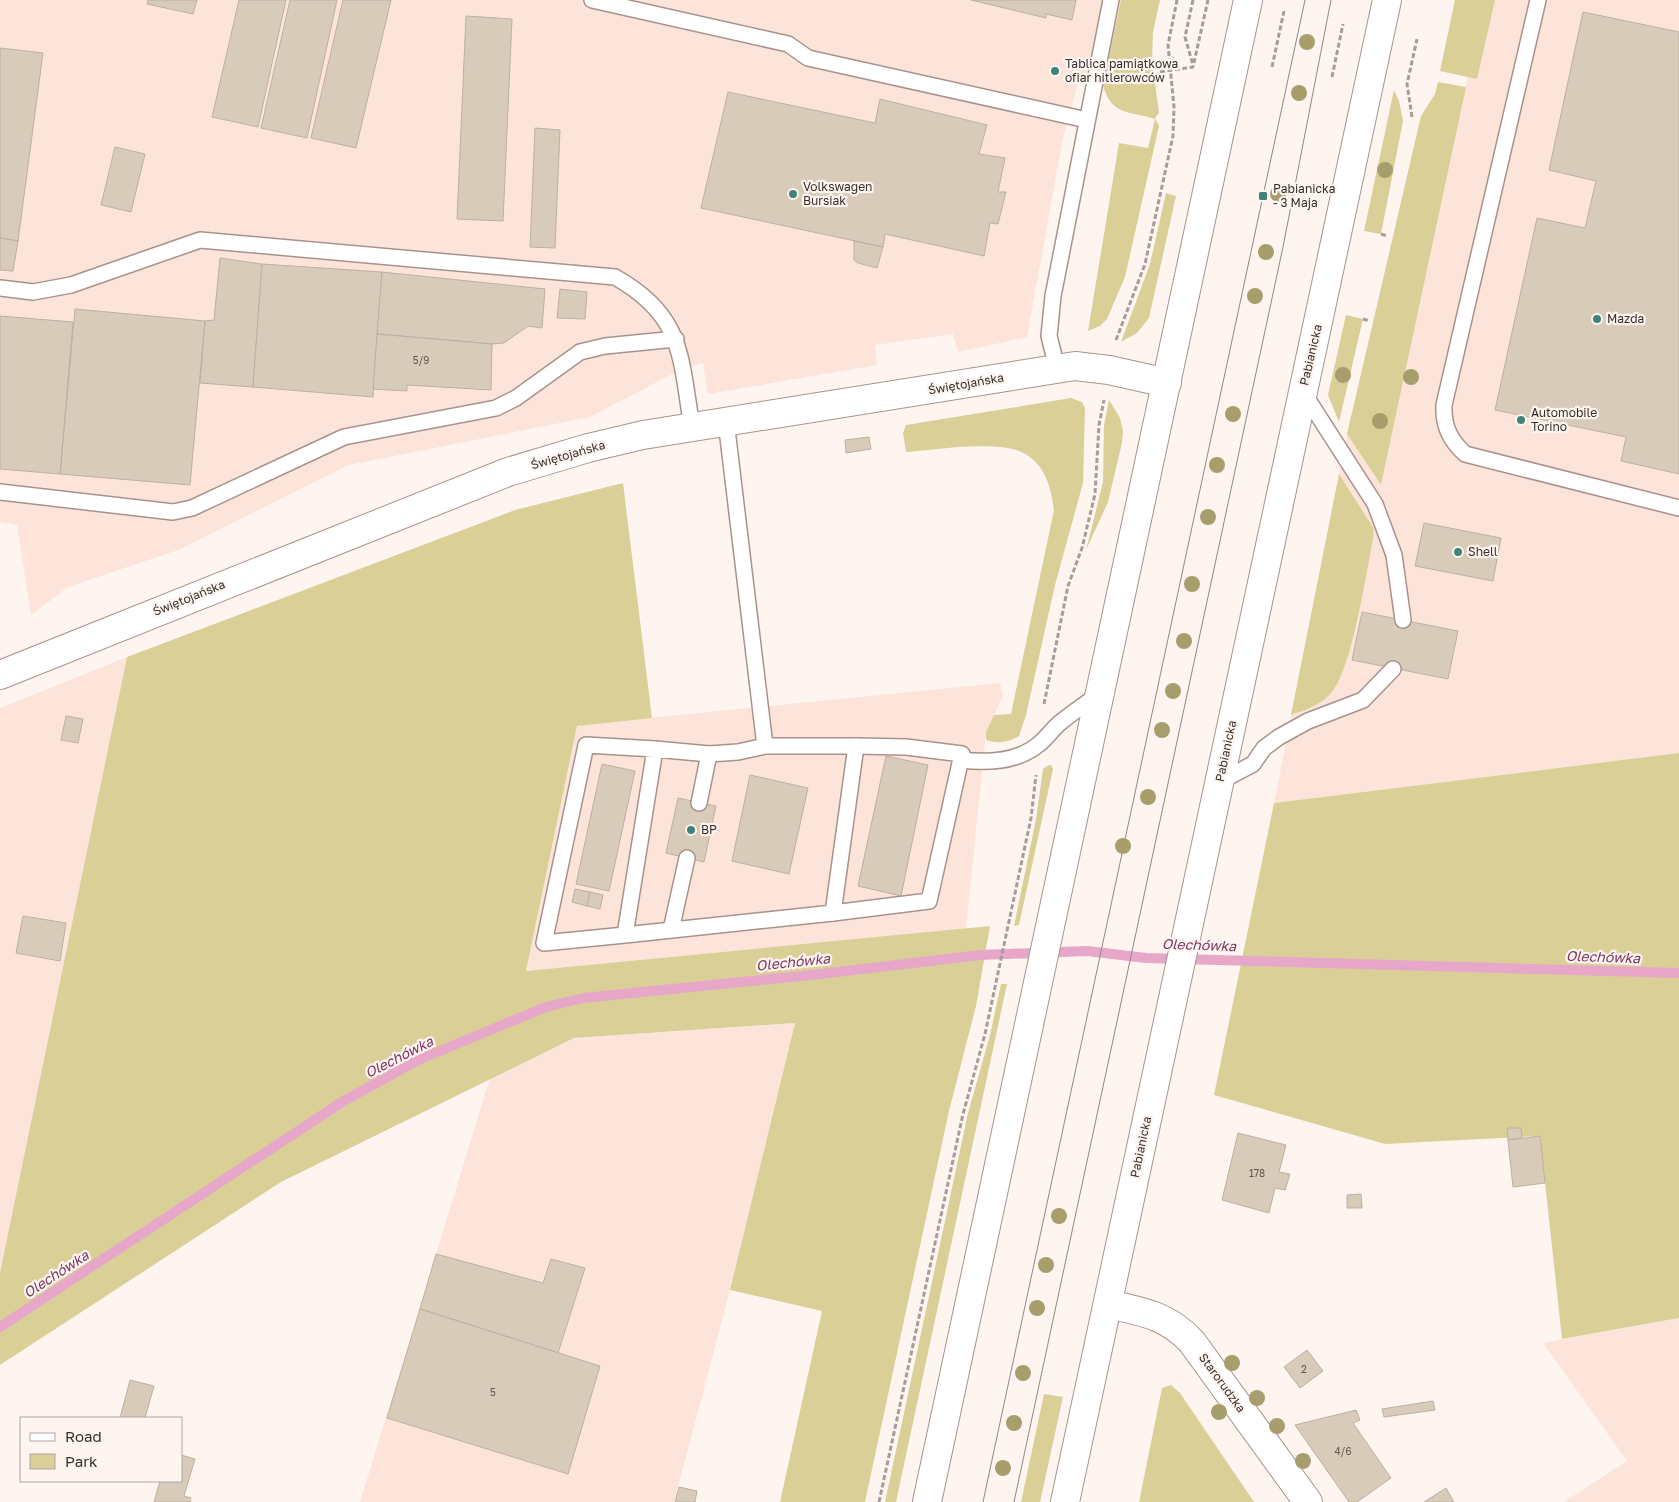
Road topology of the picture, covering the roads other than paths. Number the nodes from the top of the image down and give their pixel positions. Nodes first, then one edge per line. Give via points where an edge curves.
1 (592, 0) edge
2 (1111, 0) edge
3 (1248, 0) edge
4 (1387, 0) edge
5 (1538, 0) edge
6 (1087, 120) junction
7 (0, 288) edge
8 (676, 339) junction
9 (1057, 368) junction
10 (1167, 383) junction
11 (1303, 391) junction
12 (726, 421) junction
13 (692, 427) junction
14 (0, 492) edge
15 (1679, 508) edge
16 (1403, 620) dead end
17 (1393, 669) dead end
18 (0, 675) edge
19 (1100, 694) junction
20 (765, 746) junction
21 (856, 746) junction
22 (655, 748) junction
23 (709, 754) junction
24 (960, 760) junction
25 (1219, 782) junction
26 (699, 802) dead end
27 (687, 858) dead end
28 (833, 913) junction
29 (671, 930) junction
30 (625, 935) junction
31 (1108, 1304) junction
32 (927, 1502) edge
33 (1065, 1502) edge
34 (1308, 1502) edge

1 - 6 lane via 788,44 808,58
2 - 6 lane
3 - 10 main road
4 - 11 main road, Pabianicka
5 - 15 lane via 1443,417 1454,444 1465,454
6 - 9 lane via 1052,296 1050,336
7 - 8 lane via 33,292 71,285 200,240 615,276 639,290 664,316
8 - 13 lane
8 - 14 lane via 580,352 516,398 496,408 344,438 192,508 173,512
9 - 10 main road, Świętojańska via 1075,366 1109,370
9 - 12 main road, Świętojańska
10 - 19 main road
11 - 16 lane via 1376,504 1394,555
11 - 25 main road, Pabianicka
12 - 13 main road, Świętojańska
12 - 20 lane
13 - 18 main road, Świętojańska via 588,448 508,472
17 - 25 lane via 1363,700 1308,721 1279,737 1264,748 1254,764
19 - 24 lane via 1060,722 1039,745 1010,758 983,762
19 - 32 main road
20 - 21 lane
20 - 23 lane
21 - 24 lane via 906,747 962,754
21 - 28 lane
22 - 23 lane
22 - 30 lane
22 - 30 lane via 586,745 544,943
23 - 26 lane
24 - 28 lane via 929,901
25 - 31 main road, Pabianicka
27 - 29 lane
28 - 29 lane
29 - 30 lane
31 - 33 main road, Pabianicka
31 - 34 main road, Starorudzka via 1159,1316 1182,1331

